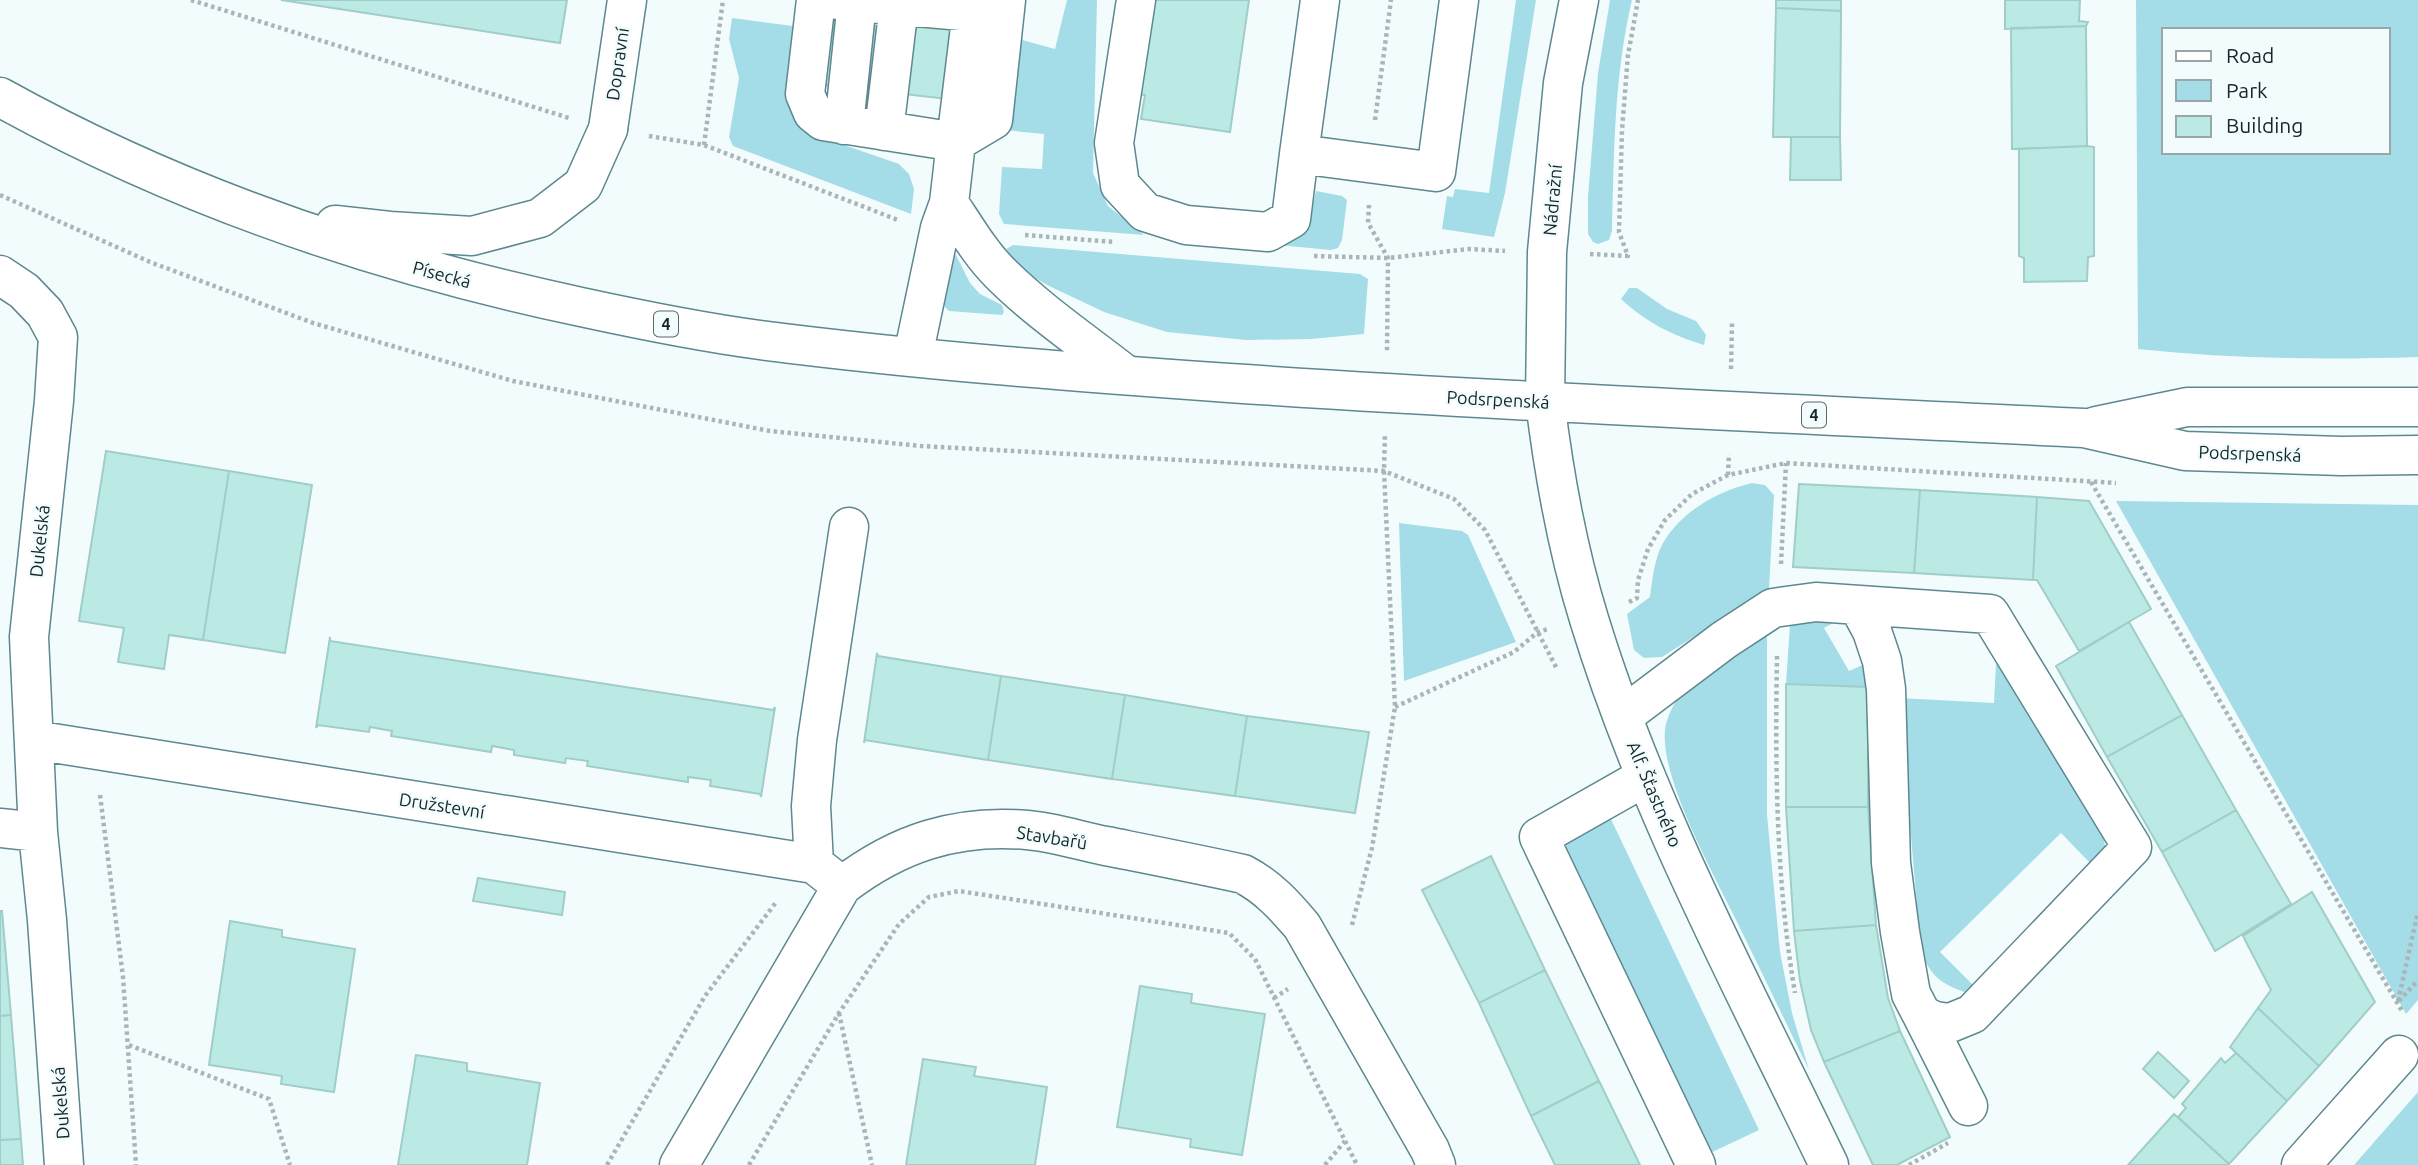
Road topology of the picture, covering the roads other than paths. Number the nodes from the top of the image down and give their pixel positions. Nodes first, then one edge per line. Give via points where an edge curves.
1 (627, 0) edge
2 (816, 0) edge
3 (1136, 0) edge
4 (1320, 0) edge
5 (1459, 0) edge
6 (1579, 0) edge
7 (847, 1) edge
8 (900, 5) junction
9 (994, 9) edge
10 (0, 97) edge
11 (844, 125) junction
12 (884, 131) junction
13 (957, 142) junction
14 (1299, 154) junction
15 (949, 203) junction
16 (261, 217) junction
17 (0, 275) edge
18 (913, 356) junction
19 (1126, 375) junction
20 (1545, 401) junction
21 (2418, 407) edge
22 (2084, 428) junction
23 (2418, 455) edge
24 (849, 527) dead end
25 (1858, 605) junction
26 (1623, 716) junction
27 (34, 740) junction
28 (1646, 777) junction
29 (0, 828) edge
30 (38, 832) junction
31 (828, 875) junction
32 (1922, 1015) junction
33 (2399, 1055) dead end
34 (1968, 1106) dead end
35 (64, 1165) edge
36 (678, 1165) edge
37 (1436, 1165) edge
38 (1696, 1165) edge
39 (1829, 1165) edge
40 (2301, 1165) edge

1 - 16 main road, Dopravní via 608,129 583,185 540,218 472,236
2 - 11 main road via 805,94 813,113 823,121
3 - 14 main road via 1114,143 1120,185 1145,212 1186,225 1268,232 1291,219
4 - 14 main road
5 - 14 main road via 1436,172
6 - 20 main road, Nádražní via 1563,83 1547,253
7 - 8 main road
7 - 11 main road
8 - 9 main road
8 - 12 main road
9 - 13 main road
10 - 16 main road, Písecká / 4 via 107,153
11 - 12 main road
12 - 13 main road
13 - 15 main road
15 - 18 main road
15 - 19 main road via 1000,273
16 - 18 main road, Písecká / 4 via 411,266 531,297 758,339
17 - 27 main road, Dukelská via 45,313 58,337 29,637
18 - 19 main road, Podsrpenská / 4
19 - 20 main road, Podsrpenská / 4
20 - 22 main road, Podsrpenská / 4
20 - 26 main road, Alf. Šťastného via 1563,517 1589,618
21 - 22 main road, Podsrpenská / 4 via 2187,407
22 - 23 main road, Podsrpenská / 4 via 2185,451
24 - 31 main road via 811,806
25 - 26 main road via 1816,602 1773,608
25 - 32 main road via 1882,660 1891,863 1911,994
25 - 32 main road via 1990,614 2132,847 1972,1014 1950,1023
26 - 28 main road, Alf. Šťastného
27 - 30 main road, Dukelská
27 - 31 main road, Družstevní
28 - 38 main road via 1539,837
28 - 39 main road, Alf. Šťastného
29 - 30 main road
30 - 35 main road, Dukelská
31 - 36 main road, Stavbařů
31 - 37 main road, Stavbařů via 870,865 928,839 985,828 1029,830 1243,874 1275,895 1302,926
32 - 34 main road
33 - 40 main road

